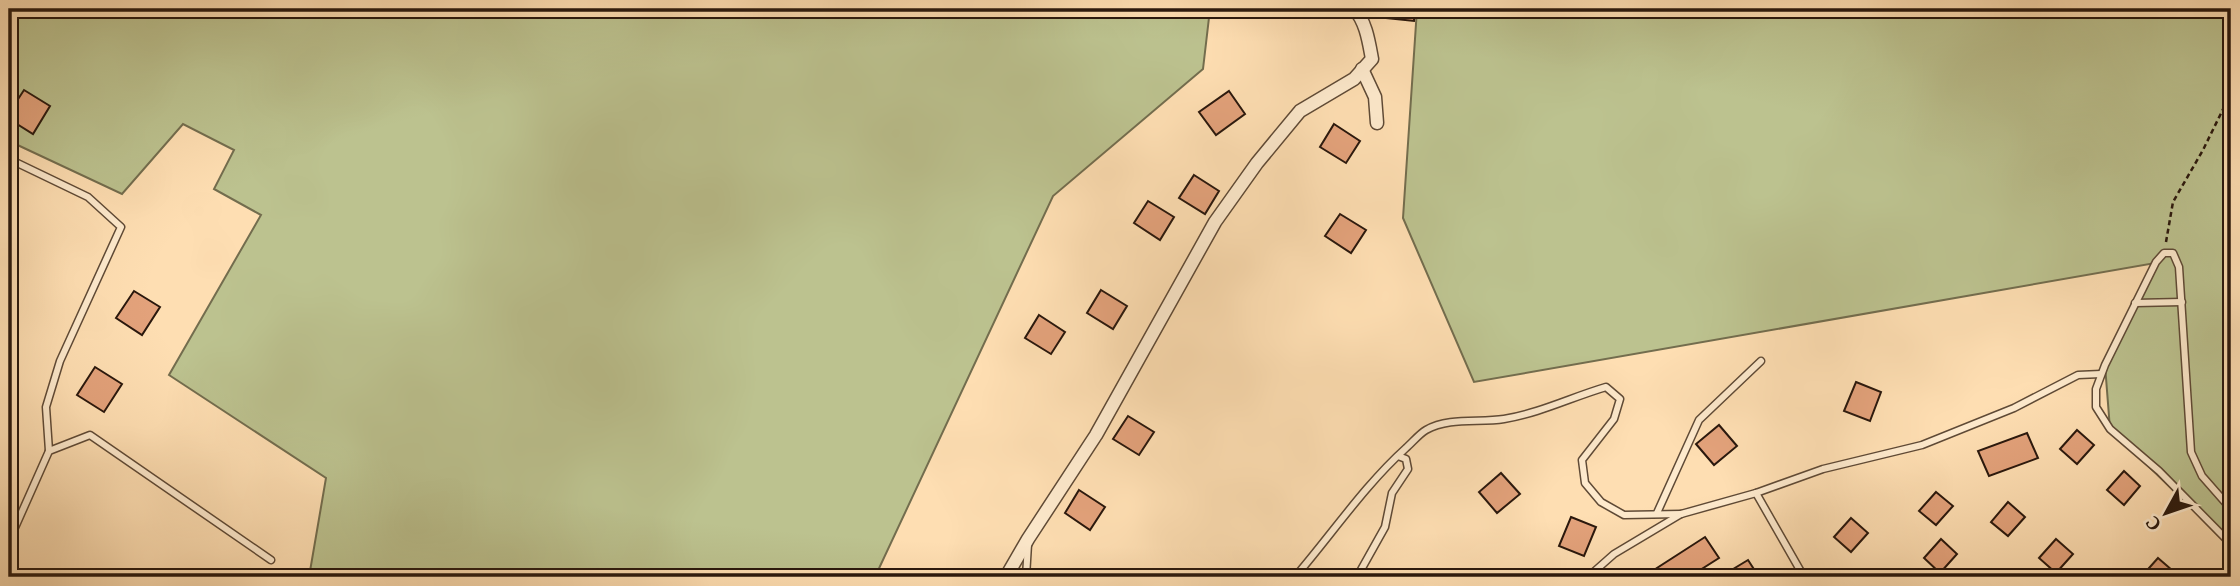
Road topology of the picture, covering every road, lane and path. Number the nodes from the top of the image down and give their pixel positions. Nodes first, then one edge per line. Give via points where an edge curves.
1 (1354, 9) edge
2 (1362, 69) junction
3 (2231, 93) edge
4 (1377, 123) dead end
5 (9, 159) edge
6 (2164, 253) junction
7 (2182, 302) junction
8 (2135, 303) junction
9 (1761, 361) dead end
10 (2101, 374) junction
11 (49, 451) junction
12 (1398, 456) junction
13 (1756, 494) junction
14 (2231, 509) edge
15 (1657, 513) junction
16 (1681, 514) junction
17 (1028, 539) junction
18 (9, 541) edge
19 (2231, 544) edge
20 (271, 560) dead end
21 (1006, 577) edge
22 (1026, 577) edge
23 (1294, 577) edge
24 (1357, 577) edge
25 (1588, 577) edge
26 (1804, 577) edge

1 - 2 street via 1373,60
2 - 4 street via 1376,97
2 - 17 street via 1354,79 1300,111 1214,222 1096,435
3 - 6 path via 2173,202
5 - 11 lane via 88,197 121,227 60,361 46,407
6 - 7 lane via 2173,253 2179,267
6 - 8 lane
7 - 8 lane
7 - 14 lane via 2191,452 2202,476
8 - 10 lane
9 - 15 lane via 1699,420
10 - 13 lane via 2078,375 2014,408 1922,444 1823,469
10 - 19 lane via 2096,407 2110,429
11 - 18 lane
11 - 20 lane via 90,435
12 - 15 lane via 1426,430 1456,422 1504,419 1606,387 1619,399 1614,419 1582,460 1585,483 1601,502 1624,515
12 - 23 lane
12 - 24 lane via 1406,459 1408,469 1392,493 1385,527
13 - 16 lane
13 - 26 lane
15 - 16 lane
16 - 25 lane via 1614,554
17 - 21 street
17 - 22 lane

